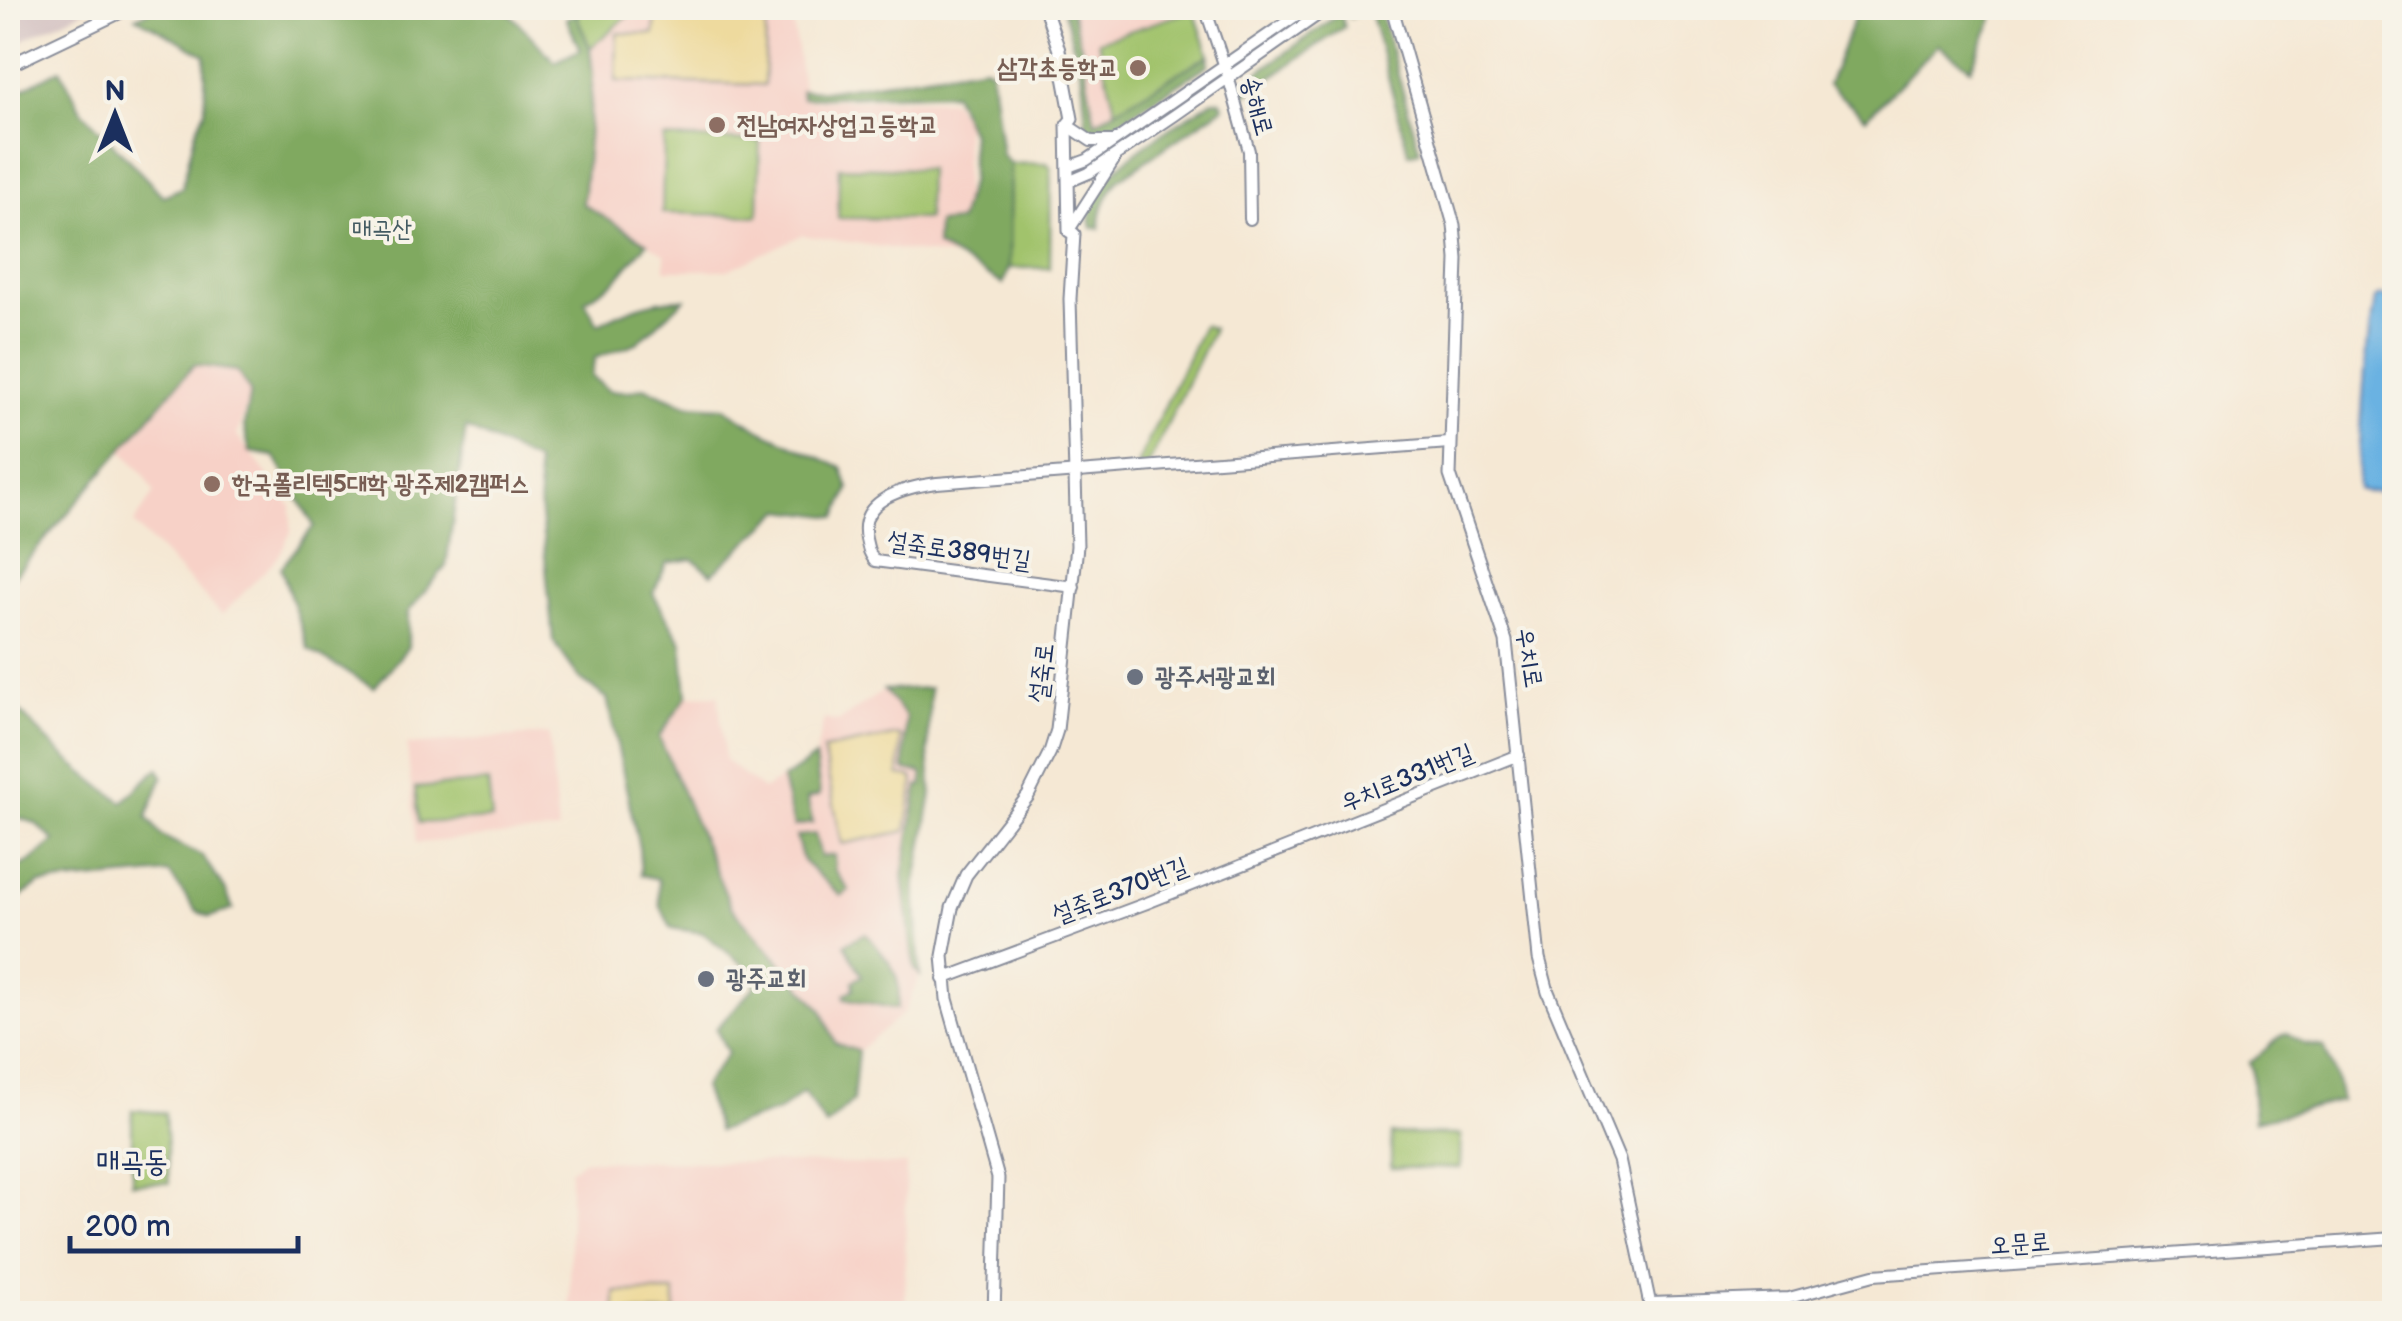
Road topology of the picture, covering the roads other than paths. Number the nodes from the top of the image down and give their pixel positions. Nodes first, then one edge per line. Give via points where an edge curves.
1 (129, 8) edge
2 (1045, 8) edge
3 (1205, 8) edge
4 (1307, 8) edge
5 (1328, 8) edge
6 (1392, 8) edge
7 (8, 66) edge
8 (1227, 70) junction
9 (1067, 126) junction
10 (1113, 141) junction
11 (1122, 150) junction
12 (1068, 167) junction
13 (1068, 182) junction
14 (1250, 220) dead end
15 (1069, 231) junction
16 (1449, 443) junction
17 (1075, 473) junction
18 (1074, 587) junction
19 (1519, 755) junction
20 (1310, 838) joint
21 (943, 979) junction
22 (2394, 1238) edge
23 (1651, 1308) edge
24 (994, 1314) edge

1 - 7 main road
2 - 9 main road, 설죽로 via 1060,50 1072,119
3 - 8 street, 송해로
4 - 8 street
5 - 8 street
6 - 16 main road, 우치로 via 1455,235
8 - 10 street
8 - 11 street
8 - 14 street, 송해로 via 1248,151
9 - 10 street via 1091,141
9 - 12 main road, 설죽로
10 - 12 street
11 - 13 street
11 - 15 street
12 - 13 main road, 설죽로
13 - 15 main road, 설죽로
15 - 17 main road, 설죽로
16 - 17 street
16 - 19 main road, 우치로 via 1452,488 1504,629
17 - 18 main road, 설죽로
17 - 18 street, 설죽로389번길 via 920,486 881,501 864,527 875,561
18 - 21 main road, 설죽로 via 1054,740 1028,796 957,893
19 - 20 street, 우치로331번길
19 - 23 main road, 우치로 via 1542,973 1619,1160
20 - 21 street, 설죽로370번길
21 - 24 main road, 설죽로 via 998,1178
22 - 23 street, 오문로 via 1874,1275 1789,1298

